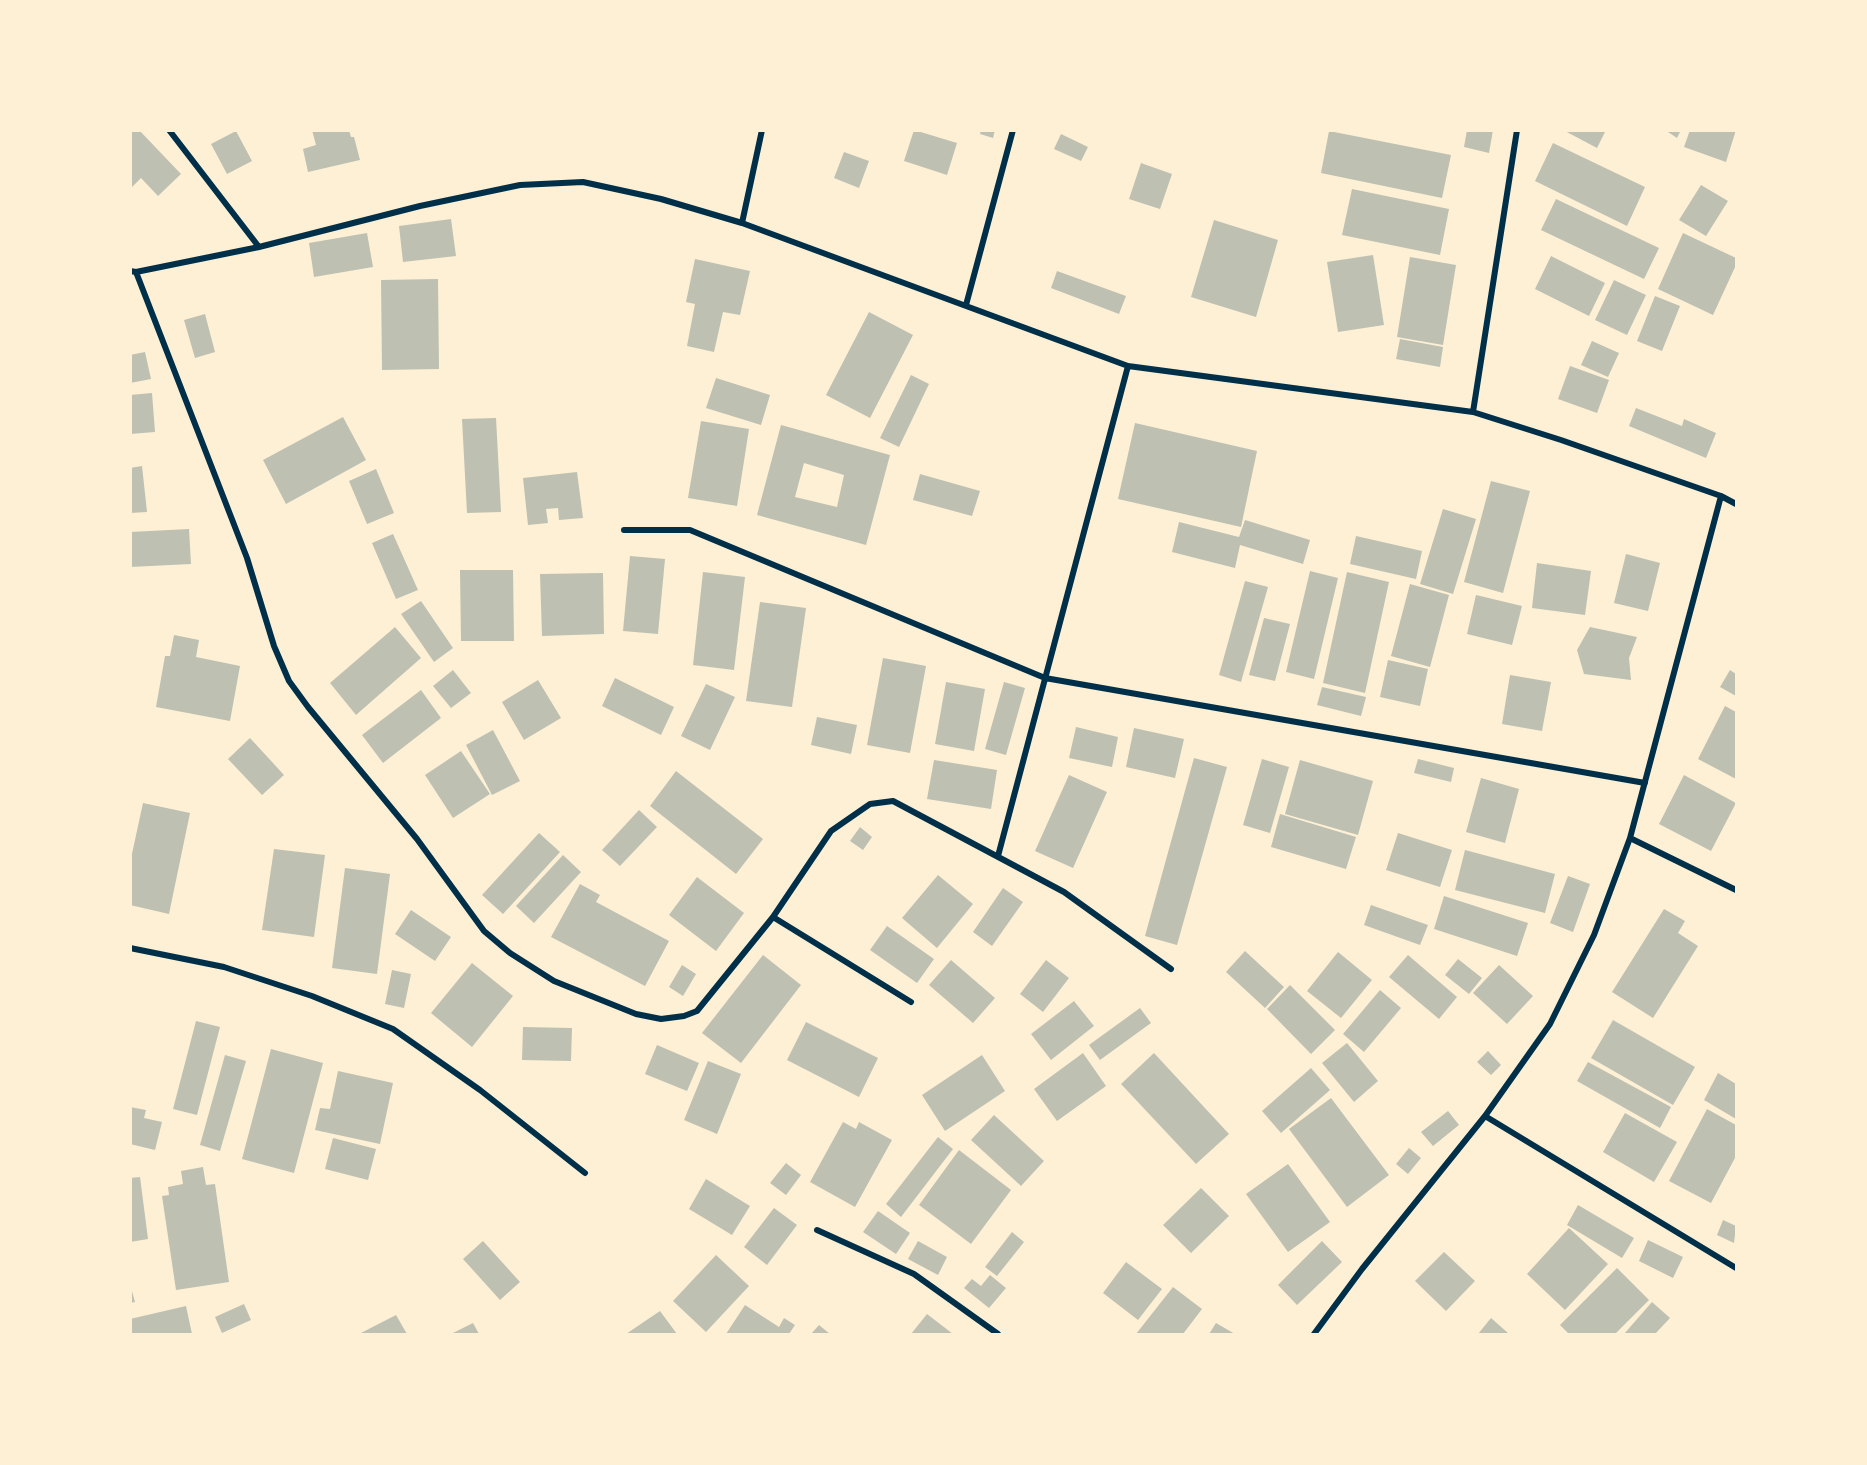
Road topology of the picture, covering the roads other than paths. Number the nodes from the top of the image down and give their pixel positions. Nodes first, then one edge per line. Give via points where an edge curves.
1 (169, 130) edge
2 (762, 130) edge
3 (1013, 130) edge
4 (1517, 130) edge
5 (742, 223) junction
6 (259, 247) junction
7 (133, 272) edge
8 (966, 305) junction
9 (1128, 366) junction
10 (1473, 412) junction
11 (1721, 496) junction
12 (1737, 504) edge
13 (624, 530) dead end
14 (1046, 678) junction
15 (1645, 783) junction
16 (1629, 838) junction
17 (998, 855) junction
18 (1737, 890) edge
19 (773, 917) junction
20 (130, 948) edge
21 (1171, 969) dead end
22 (911, 1002) dead end
23 (1485, 1116) junction
24 (585, 1173) dead end
25 (817, 1230) dead end
26 (1737, 1268) edge
27 (998, 1335) edge
28 (1314, 1335) edge

1 - 6 street
2 - 5 street
3 - 8 street
4 - 10 street
5 - 6 street via 661,199 583,182 520,185
5 - 8 street
6 - 7 street
7 - 19 street via 247,558 274,646 290,681 417,838 484,931 554,981 636,1014 661,1018 697,1011
8 - 9 street
9 - 10 street
9 - 14 street
10 - 11 street
11 - 12 street
11 - 15 street
13 - 14 street via 690,530
14 - 15 street
14 - 17 street
15 - 16 street
16 - 18 street
16 - 23 street via 1594,935 1550,1024
17 - 19 street via 893,801 870,804 831,831
17 - 21 street via 1064,892
19 - 22 street
20 - 24 street via 224,967 312,996 393,1029 480,1090
23 - 26 street
23 - 28 street
25 - 27 street via 914,1274

